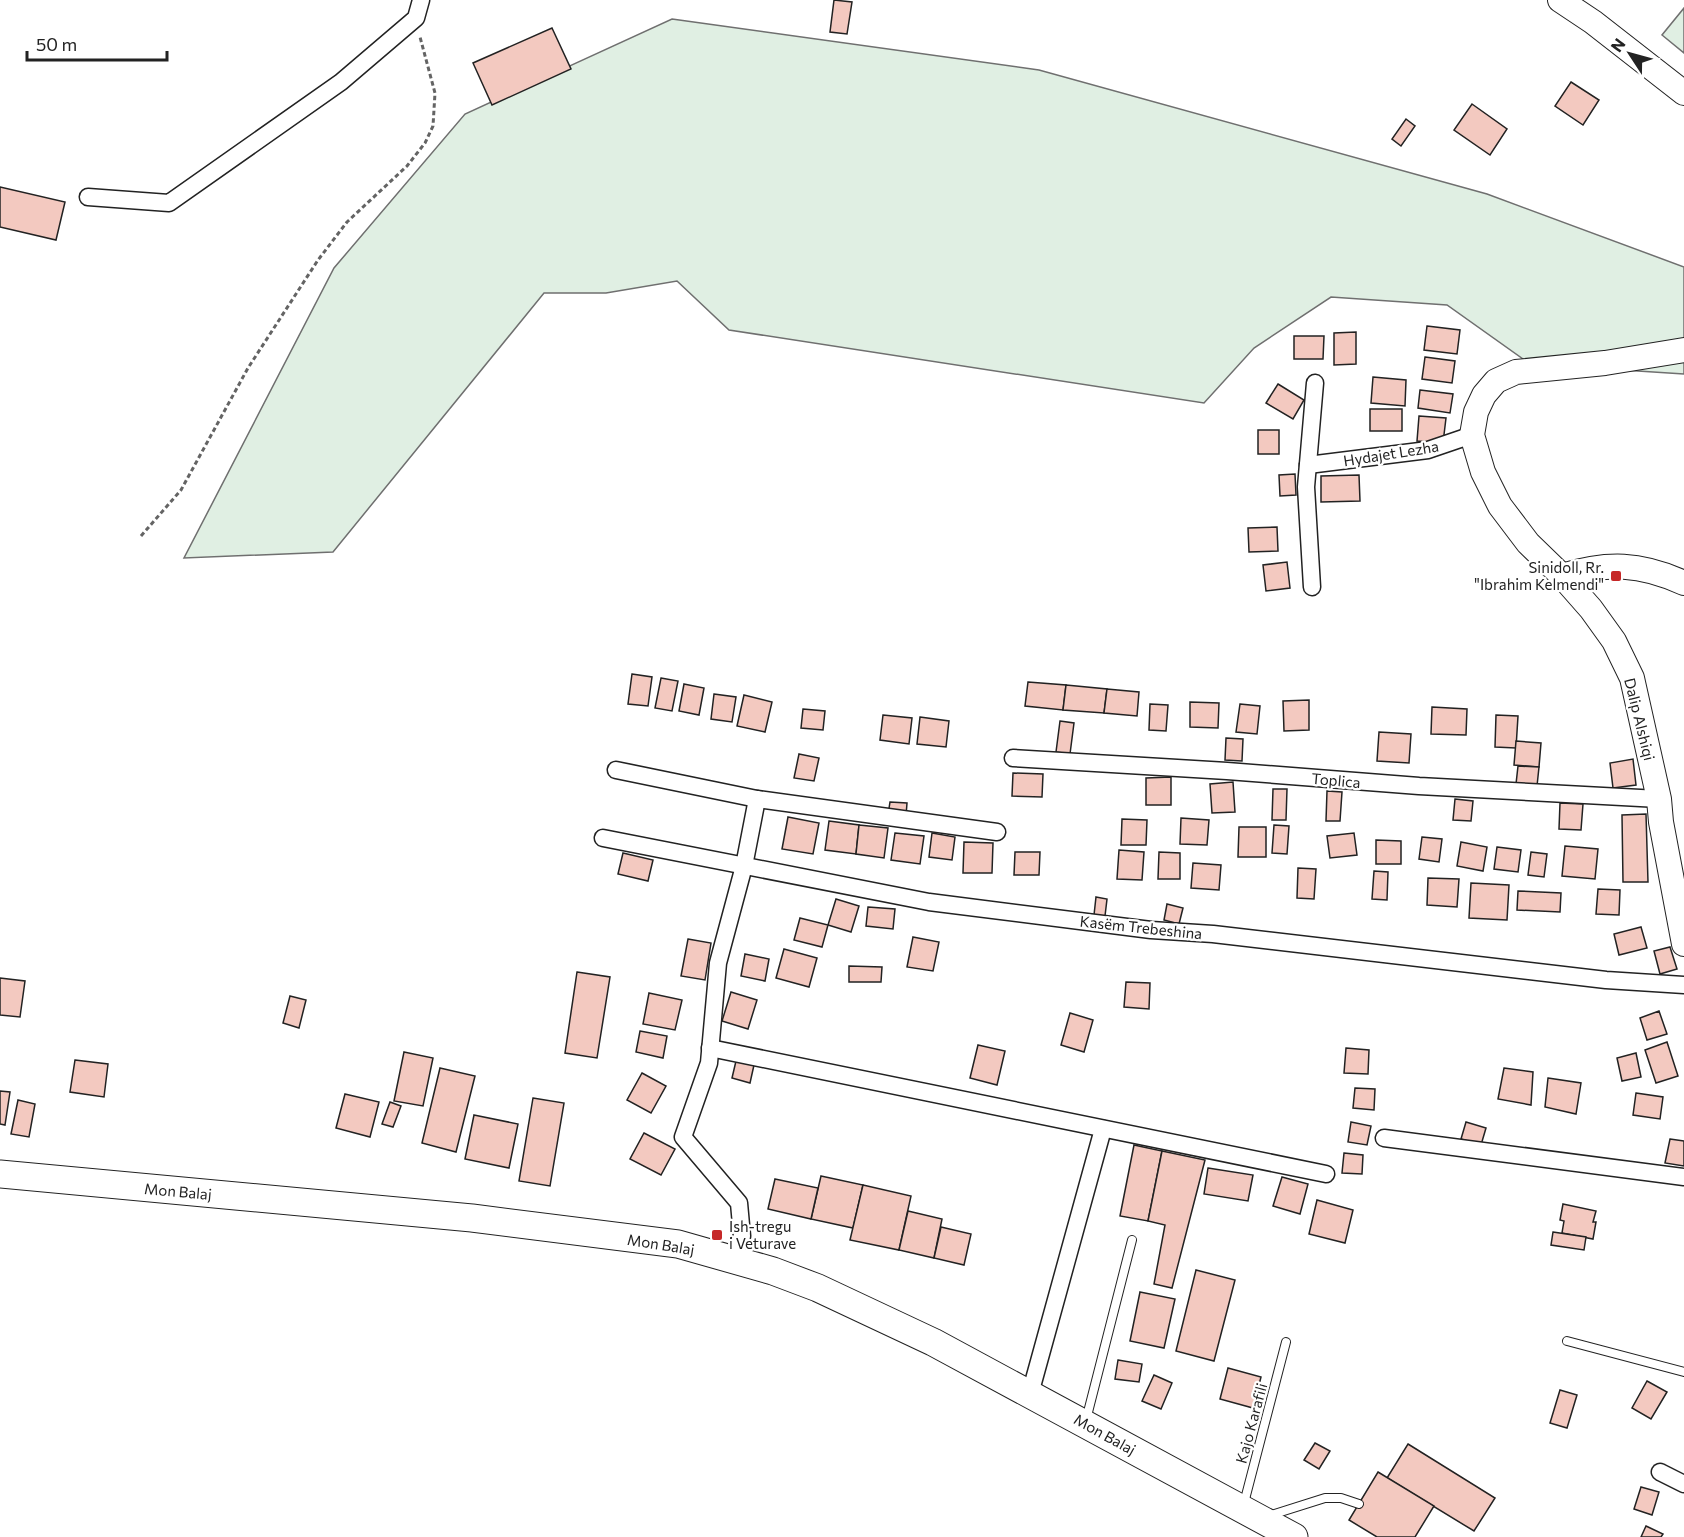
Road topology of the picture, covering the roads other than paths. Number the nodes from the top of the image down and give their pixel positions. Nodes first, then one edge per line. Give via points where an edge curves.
1 (420, 0) edge
2 (1560, 0) edge
3 (1684, 93) edge
4 (88, 197) dead end
5 (1684, 350) edge
6 (1315, 383) dead end
7 (1472, 435) junction
8 (1308, 465) junction
9 (1562, 576) junction
10 (1684, 583) edge
11 (1312, 587) dead end
12 (1013, 758) dead end
13 (616, 771) dead end
14 (757, 799) junction
15 (1659, 799) junction
16 (997, 832) dead end
17 (603, 838) dead end
18 (744, 866) junction
19 (1684, 944) edge
20 (1684, 985) edge
21 (711, 1048) junction
22 (1103, 1129) junction
23 (1384, 1138) dead end
24 (0, 1174) edge
25 (1326, 1174) dead end
26 (1684, 1177) edge
27 (1132, 1240) dead end
28 (735, 1259) junction
29 (1567, 1341) dead end
30 (1286, 1342) dead end
31 (1684, 1372) edge
32 (1030, 1394) junction
33 (1085, 1423) junction
34 (1660, 1472) dead end
35 (1684, 1484) edge
36 (1359, 1504) dead end
37 (1251, 1515) junction
38 (1290, 1536) edge

1 - 4 street via 416,18 341,82 169,203
2 - 3 street
5 - 7 street via 1516,372 1496,381 1484,395
6 - 8 street
7 - 8 street, Hydajet Lezha via 1428,450
7 - 9 street, Dalip Alshiqi via 1500,506 1528,543
8 - 11 street
9 - 10 street via 1614,565 1645,569
9 - 15 street, Dalip Alshiqi via 1614,641 1632,678
12 - 15 street, Toplica
13 - 14 street
14 - 16 street
14 - 18 street
15 - 19 street, Dalip Alshiqi
17 - 18 street, Kasëm Trebeshina
18 - 20 street, Kasëm Trebeshina via 964,907 1606,980
18 - 21 street via 718,963
21 - 22 street
21 - 28 street via 683,1137 739,1203 742,1236
22 - 25 street
22 - 32 street
23 - 26 street
24 - 28 main road, Mon Balaj via 472,1218 678,1244
27 - 33 lane
28 - 32 main road, Mon Balaj via 818,1288 933,1342
29 - 31 lane
30 - 37 lane, Kajo Karafili
32 - 33 main road, Mon Balaj
33 - 37 main road, Mon Balaj
34 - 35 street
36 - 37 lane via 1325,1498
37 - 38 main road, Mon Balaj

